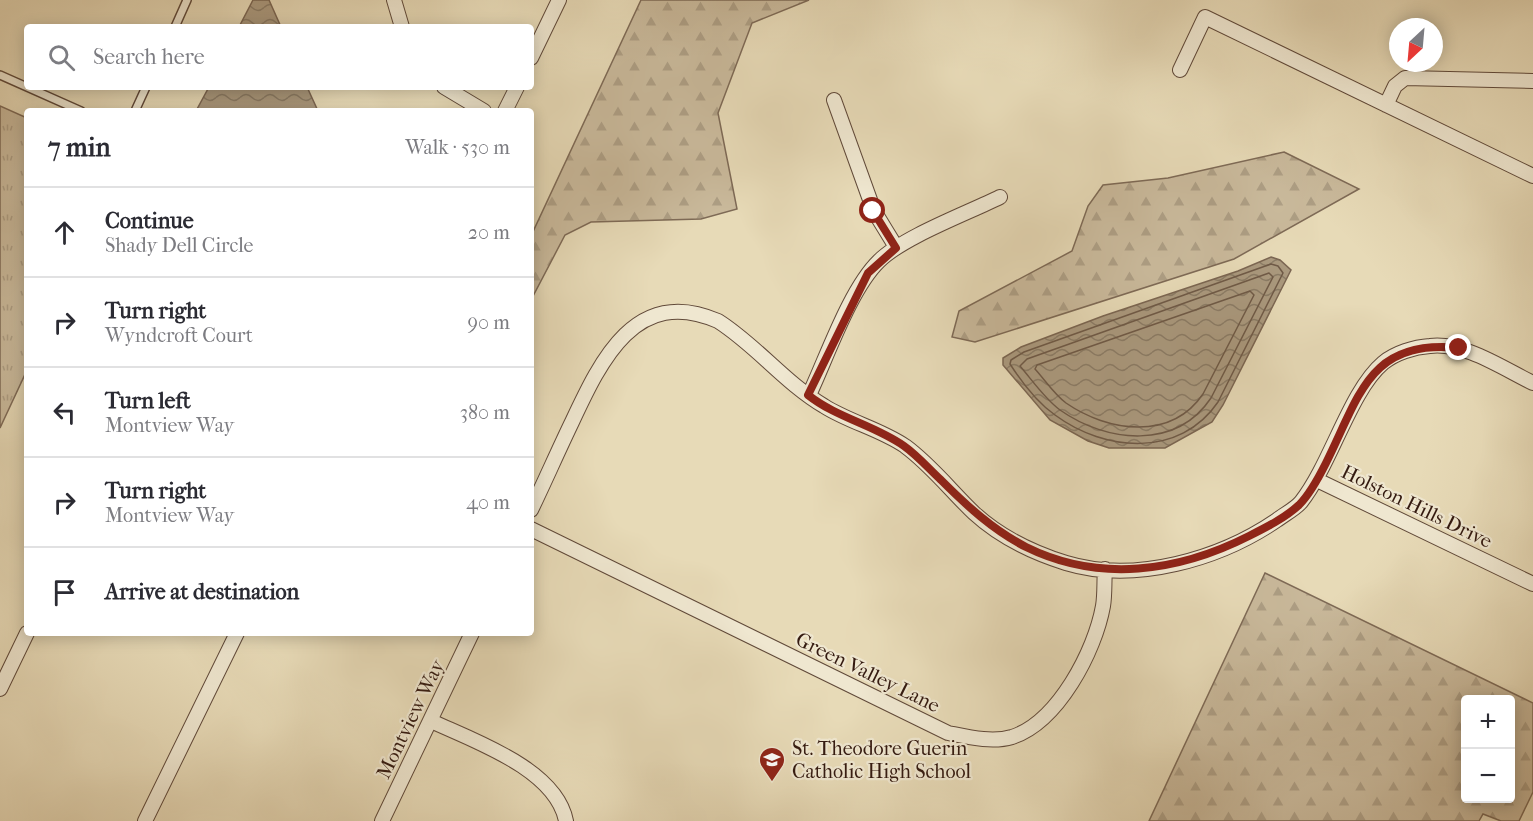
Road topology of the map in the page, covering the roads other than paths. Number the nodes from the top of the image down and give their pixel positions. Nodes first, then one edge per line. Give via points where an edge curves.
1 (188, 0) edge
2 (394, 0) edge
3 (559, 0) edge
4 (176, 24) edge
5 (401, 24) edge
6 (534, 52) edge
7 (1180, 70) dead end
8 (0, 75) edge
9 (1533, 81) edge
10 (24, 86) edge
11 (34, 90) edge
12 (145, 90) edge
13 (449, 90) edge
14 (516, 90) edge
15 (834, 100) dead end
16 (1386, 105) junction
17 (74, 108) edge
18 (136, 108) edge
19 (479, 108) edge
20 (506, 108) edge
21 (1533, 176) edge
22 (1000, 197) dead end
23 (896, 248) junction
24 (1533, 382) edge
25 (808, 395) junction
26 (1317, 480) junction
27 (534, 504) edge
28 (534, 530) edge
29 (1105, 569) junction
30 (1533, 584) edge
31 (26, 636) edge
32 (236, 636) edge
33 (471, 636) edge
34 (0, 689) edge
35 (431, 721) junction
36 (566, 817) edge
37 (145, 821) edge
38 (382, 821) edge

1 - 4 lane
2 - 5 street
3 - 6 street
7 - 16 street via 1205,17
8 - 10 lane
9 - 16 street via 1405,78 1395,86
11 - 17 lane
12 - 18 lane
13 - 19 street
14 - 20 street
15 - 23 street via 873,211
16 - 21 street
22 - 23 street
23 - 25 street via 880,260 864,281
24 - 26 street via 1459,348 1431,346 1405,351 1384,363 1366,382
25 - 27 street via 718,321 700,313 680,311 643,321 618,340 591,381
25 - 29 street via 903,445 976,515 1013,540 1069,564
26 - 29 street via 1299,505 1266,528 1216,553 1162,568
26 - 30 street, Holston Hills Drive
28 - 29 street, Green Valley Lane via 948,733 981,739 1011,737 1041,722 1064,698 1095,633 1103,605
31 - 34 street
32 - 37 street
33 - 35 street, Montview Way
35 - 36 street via 543,780 554,791
35 - 38 street, Montview Way

